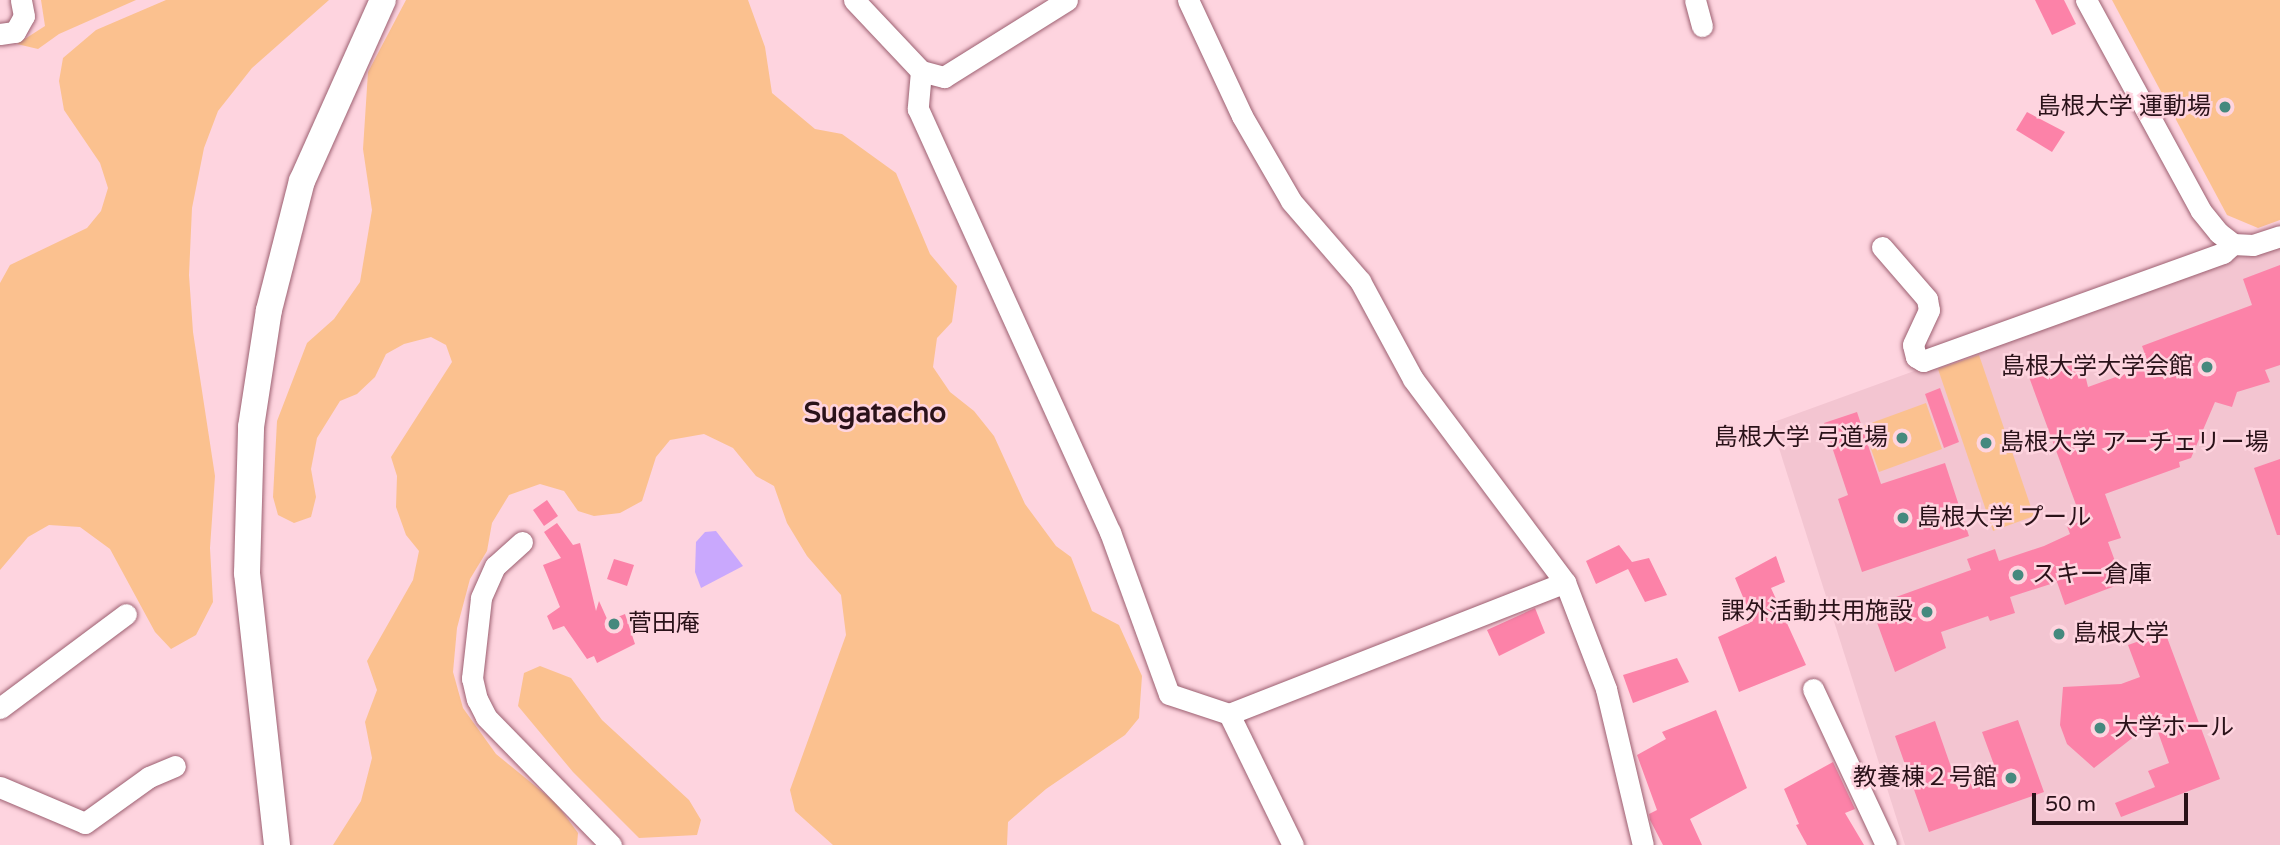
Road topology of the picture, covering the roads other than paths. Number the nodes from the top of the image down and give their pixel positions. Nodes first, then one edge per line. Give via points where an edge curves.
1 (21, 0) edge
2 (383, 0) edge
3 (854, 0) edge
4 (1067, 0) edge
5 (1188, 0) edge
6 (1695, 0) edge
7 (2086, 0) edge
8 (1702, 26) dead end
9 (0, 34) edge
10 (921, 71) junction
11 (2280, 236) edge
12 (2234, 244) junction
13 (1882, 247) dead end
14 (522, 542) dead end
15 (1565, 582) junction
16 (126, 614) dead end
17 (1813, 689) dead end
18 (0, 708) edge
19 (1229, 714) junction
20 (175, 766) dead end
21 (0, 786) edge
22 (277, 845) edge
23 (611, 845) edge
24 (1293, 845) edge
25 (1643, 845) edge
26 (1886, 845) edge

1 - 9 street via 24,16 15,32
2 - 22 street via 302,181 270,310 251,427 247,573
3 - 10 street
4 - 10 street via 963,69 944,77
5 - 15 street via 1242,116 1291,201 1360,281 1413,379
6 - 8 street
7 - 12 street via 2201,211
10 - 19 street via 918,110 1110,532 1169,694
11 - 12 street via 2253,245
12 - 13 street via 2223,254 1923,361 1916,357 1913,345 1929,310 1927,299
14 - 23 street via 495,566 481,598 472,678 477,699 486,717
15 - 19 street
15 - 25 street via 1606,689
16 - 18 street
17 - 26 street
19 - 24 street
20 - 21 street via 149,777 85,823

